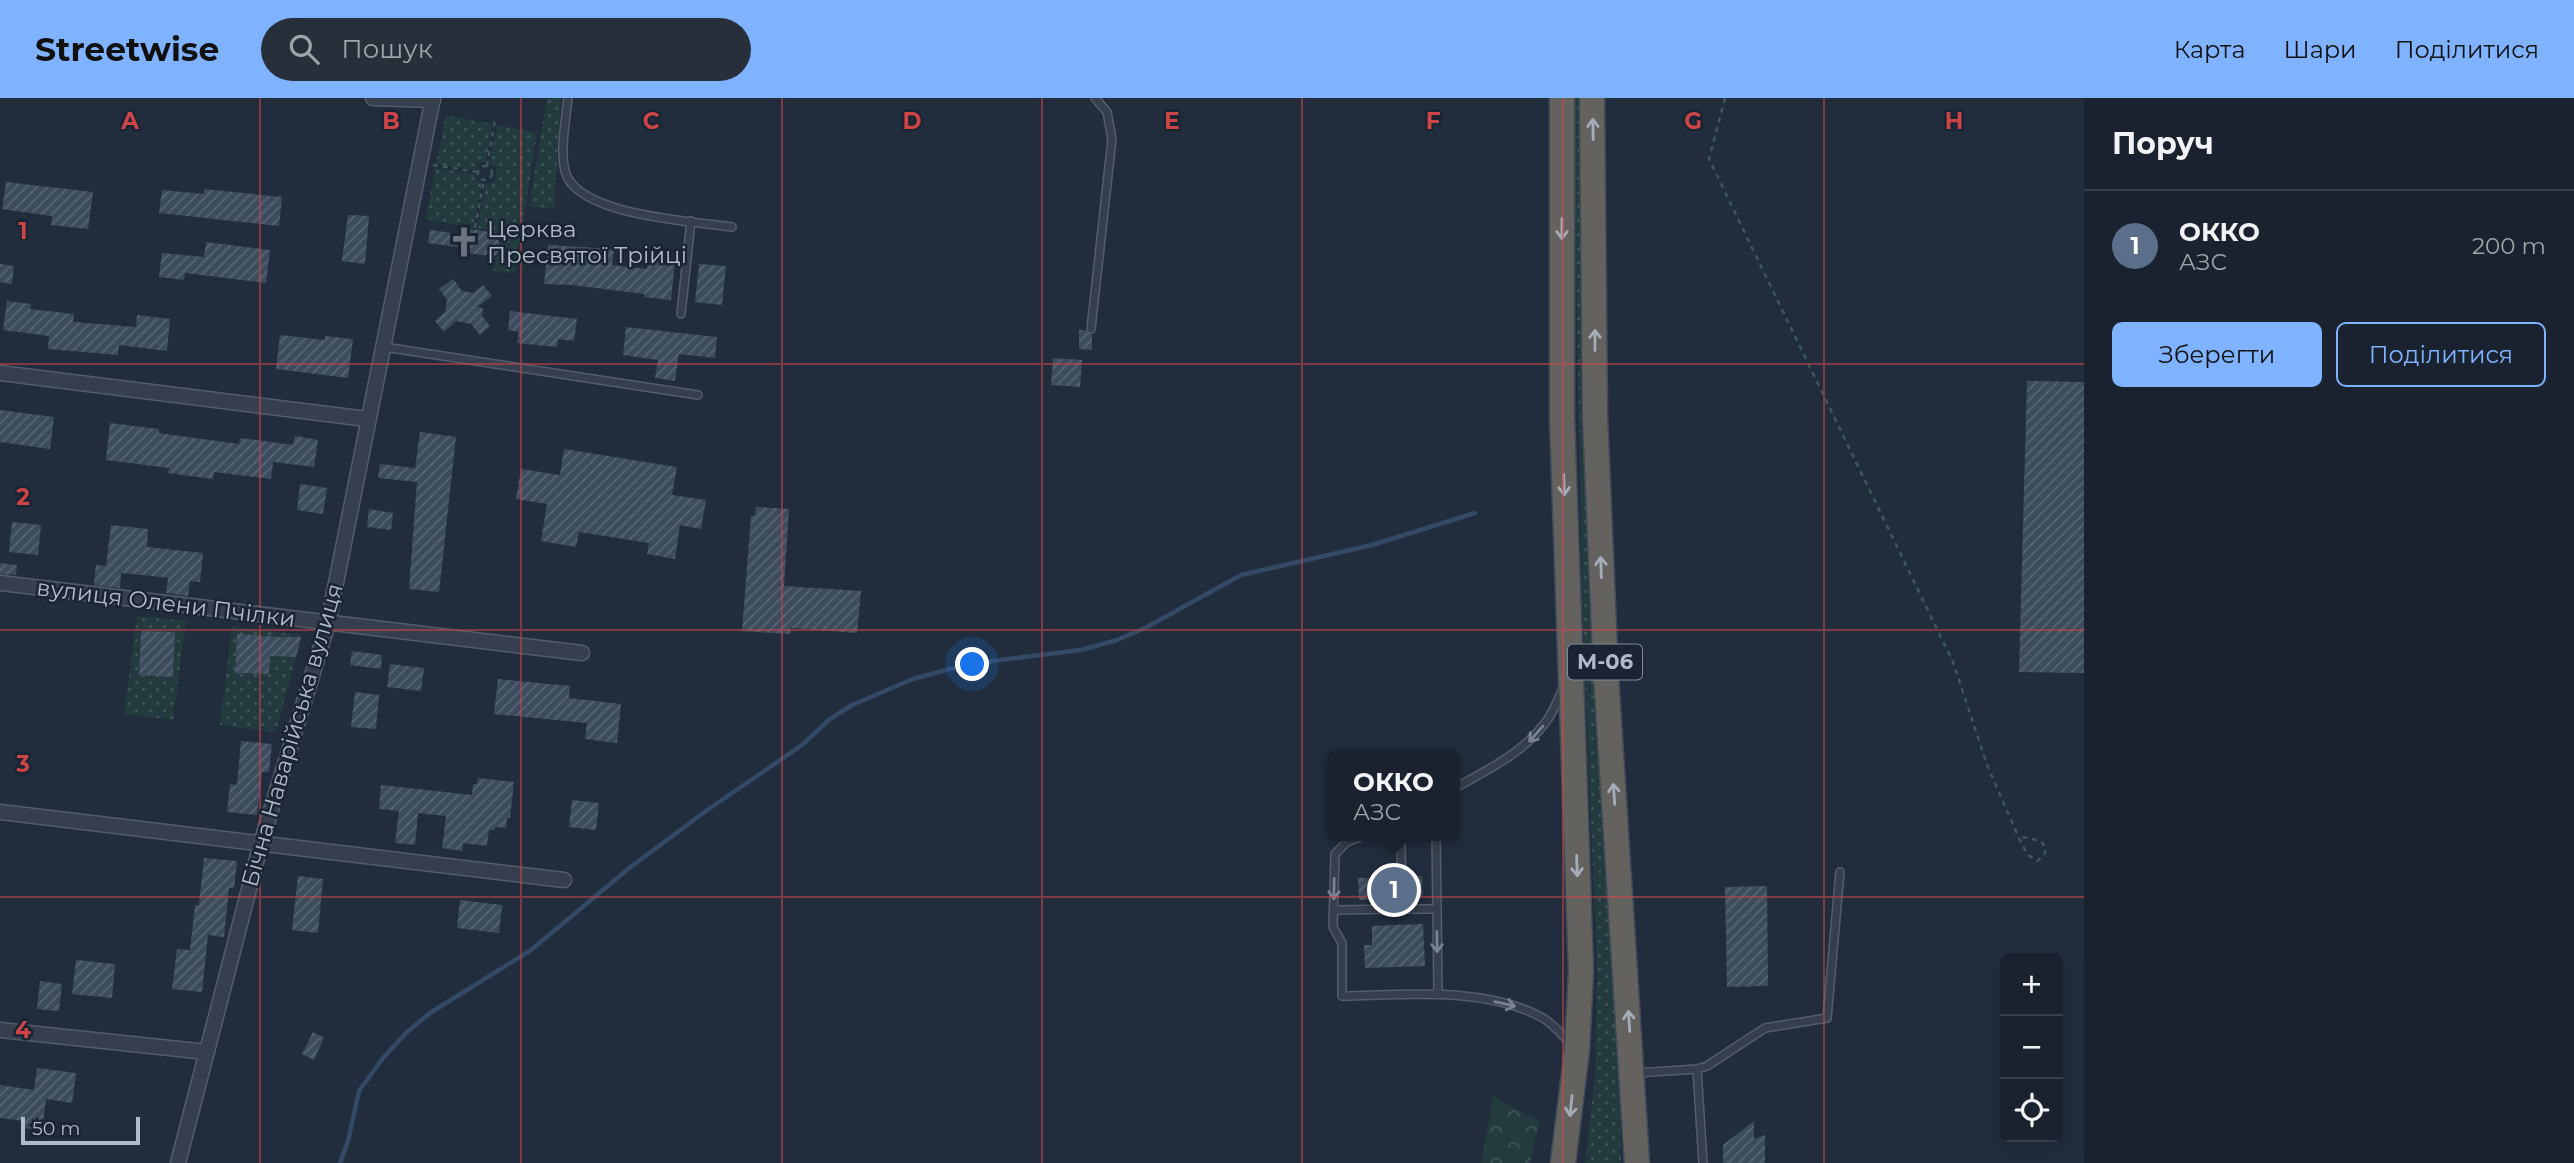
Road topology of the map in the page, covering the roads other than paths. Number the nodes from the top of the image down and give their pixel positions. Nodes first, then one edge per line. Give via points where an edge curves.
1 (373, 98) edge
2 (568, 98) edge
3 (1095, 98) edge
4 (1562, 98) edge
5 (1592, 98) edge
6 (433, 99) edge
7 (691, 221) junction
8 (732, 227) dead end
9 (681, 314) dead end
10 (1091, 329) dead end
11 (384, 347) junction
12 (0, 373) edge
13 (698, 395) dead end
14 (367, 419) junction
15 (0, 583) edge
16 (328, 623) junction
17 (582, 653) dead end
18 (1570, 675) junction
19 (1460, 785) edge
20 (0, 812) edge
21 (1350, 841) edge
22 (1401, 841) edge
23 (1436, 841) edge
24 (261, 843) junction
25 (1840, 872) dead end
26 (564, 880) dead end
27 (1402, 909) junction
28 (1437, 909) junction
29 (1334, 910) junction
30 (1438, 995) junction
31 (0, 1030) edge
32 (1577, 1050) junction
33 (207, 1052) junction
34 (1697, 1069) junction
35 (1633, 1074) junction
36 (178, 1163) edge
37 (1563, 1163) edge
38 (1637, 1163) edge
39 (1703, 1163) edge

1 - 6 street
2 - 7 lane via 563,163 567,177 580,192 634,214
3 - 10 lane via 1107,112 1112,139
4 -> 18 highway, М-06 via 1562,417
35 -> 5 highway, М-06 via 1606,676 1595,416
6 - 11 street, Бічна Наварійська вулиця
7 - 8 lane
7 - 9 lane
11 - 13 lane
11 - 14 street, Бічна Наварійська вулиця
12 - 14 street
14 - 16 street, Бічна Наварійська вулиця
15 - 16 street, вулиця Олени Пчілки
16 - 17 street, вулиця Олени Пчілки
16 - 24 street, Бічна Наварійська вулиця
18 -> 19 lane via 1547,721 1529,742
18 -> 32 highway, М-06 via 1581,971
20 - 24 street
21 -> 29 lane via 1335,854
22 - 27 lane
23 - 28 lane
24 - 26 street
24 - 33 street, Бічна Наварійська вулиця
25 - 34 lane via 1827,1018 1765,1028
27 - 28 lane
27 - 29 lane
28 -> 30 lane
29 - 30 lane via 1333,927 1342,943 1342,996
30 -> 32 lane via 1518,1007 1545,1019
31 - 33 street
32 -> 37 highway, М-06
33 - 36 street, Бічна Наварійська вулиця
34 - 35 lane
34 - 39 lane
35 - 38 highway, М-06

